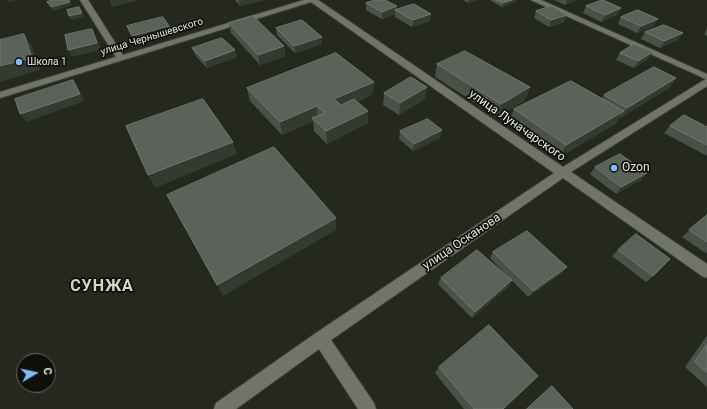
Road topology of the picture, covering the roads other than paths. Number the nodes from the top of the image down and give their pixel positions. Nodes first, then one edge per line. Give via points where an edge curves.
1 (84, 0) edge
2 (312, 0) edge
3 (535, 0) edge
4 (121, 58) junction
5 (707, 77) edge
6 (707, 82) edge
7 (0, 95) edge
8 (562, 173) junction
9 (707, 272) edge
10 (321, 338) junction
11 (222, 409) edge
12 (368, 409) edge

1 - 4 street
2 - 4 street, улица Чернышевского
2 - 8 street, улица Луначарского
3 - 5 street
4 - 7 street, улица Чернышевского
6 - 8 street, улица Осканова
8 - 9 street, улица Луначарского
8 - 10 street, улица Осканова
10 - 11 street, улица Осканова
10 - 12 street

